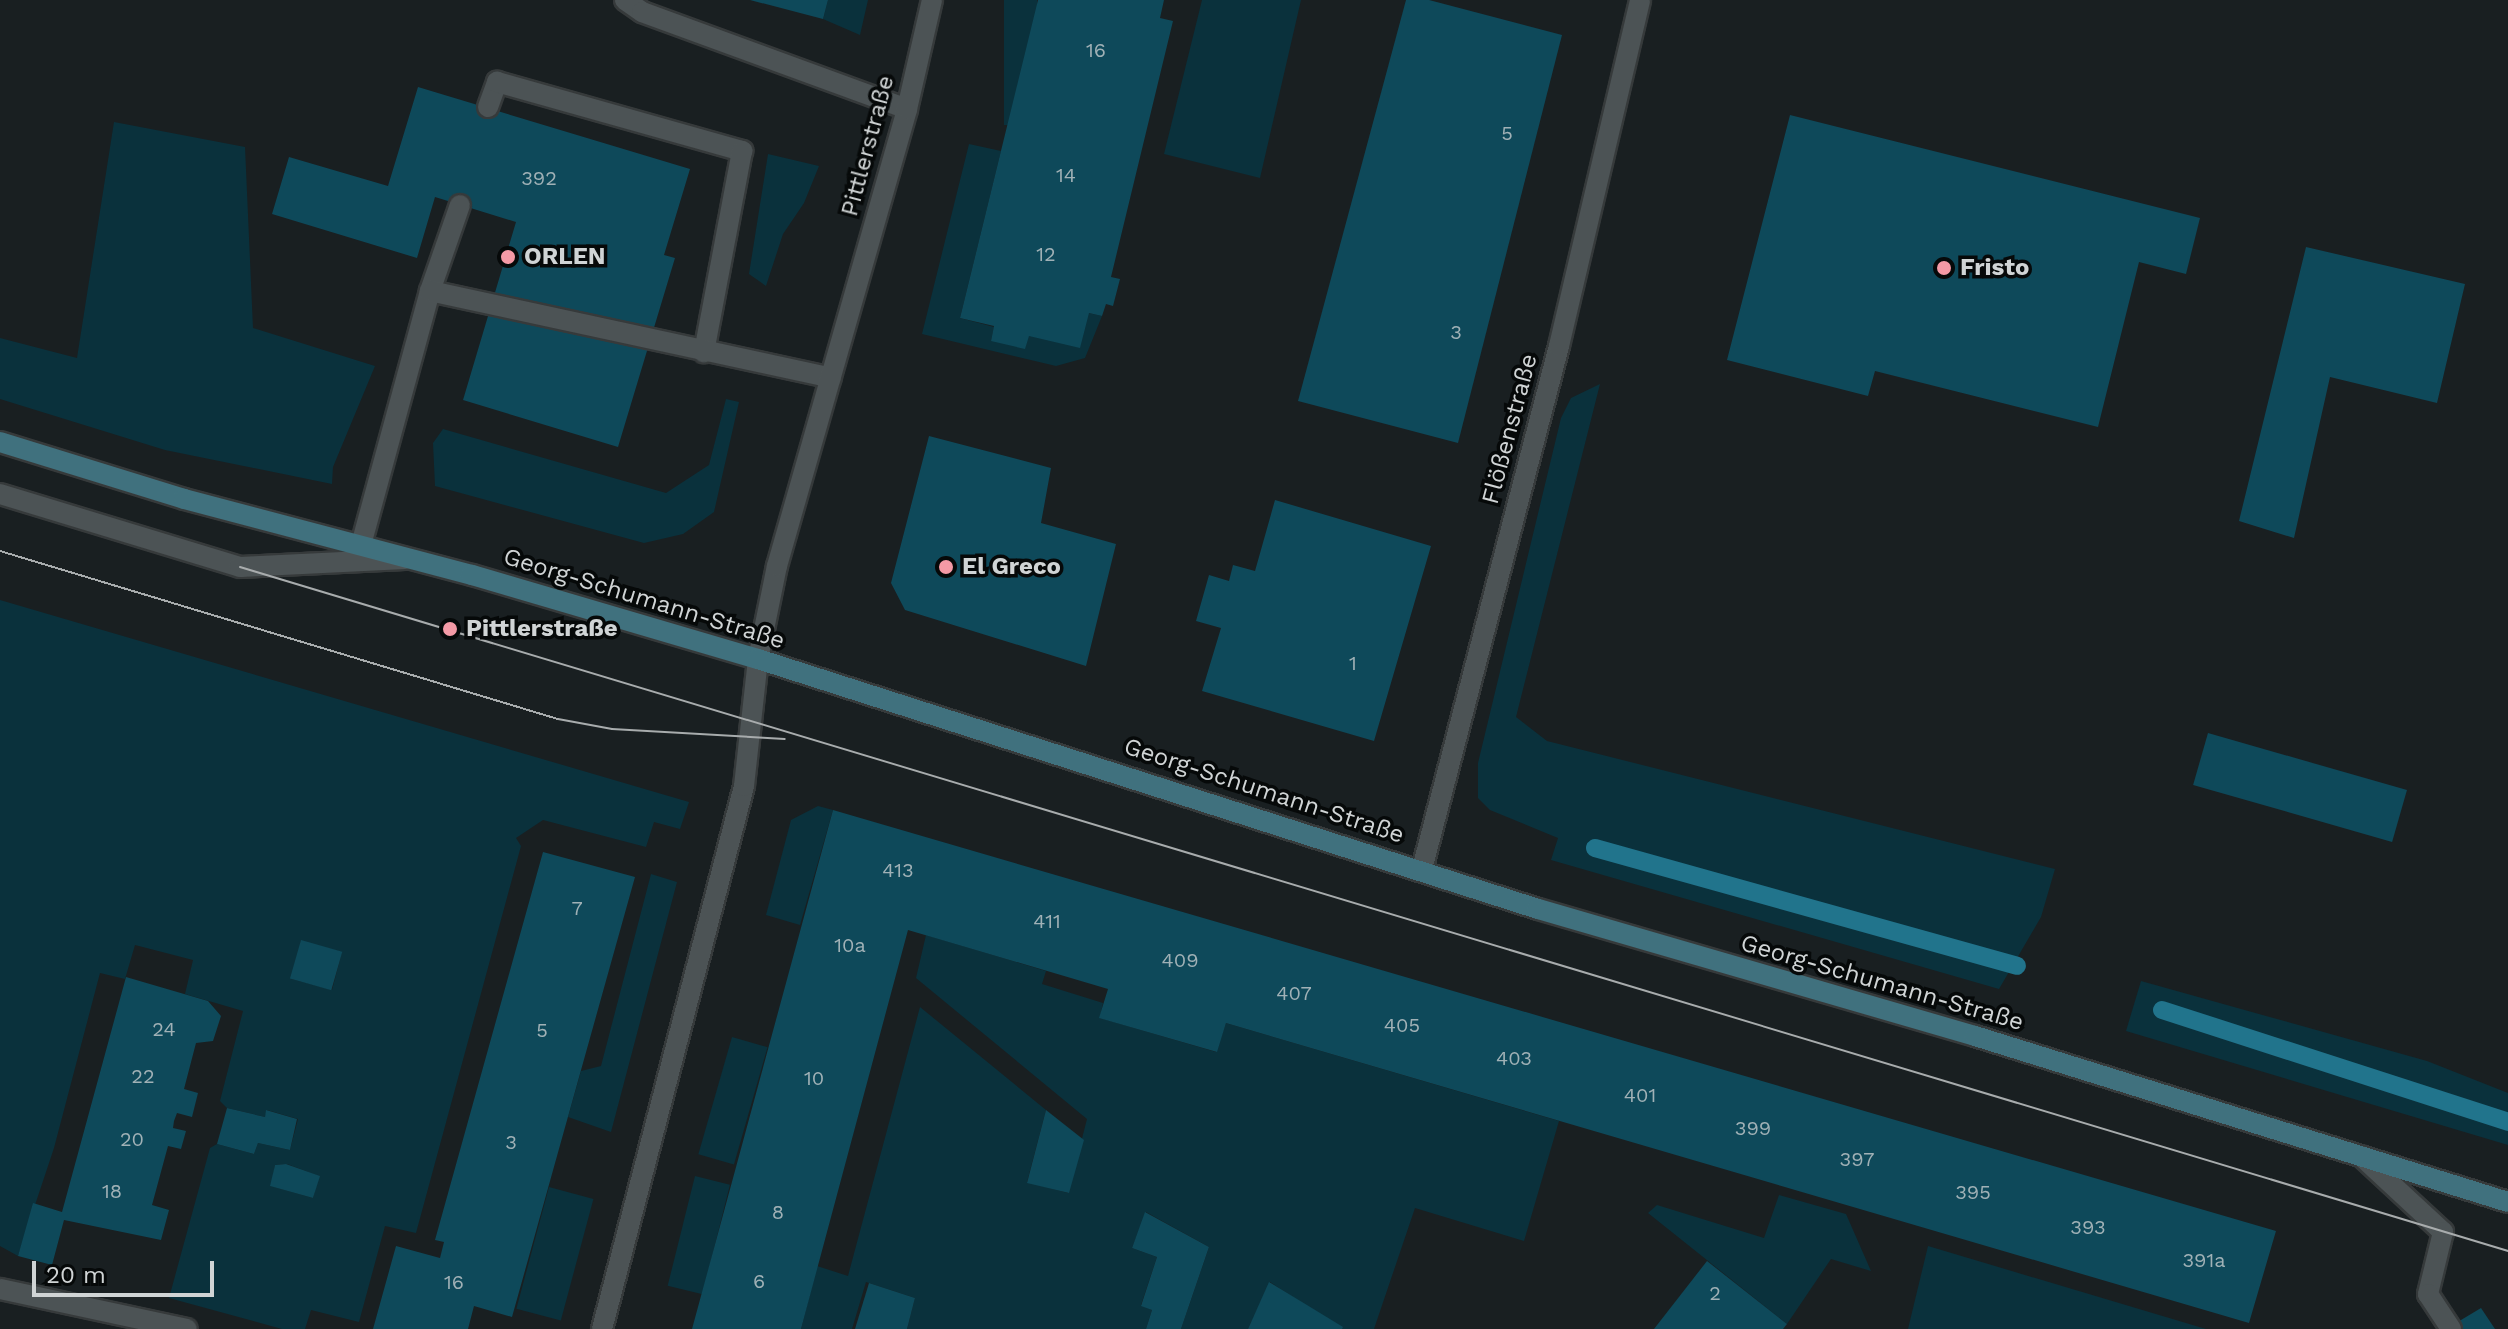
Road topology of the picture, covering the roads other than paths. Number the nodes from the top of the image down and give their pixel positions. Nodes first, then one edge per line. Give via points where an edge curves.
1 (625, 0) edge
2 (932, 0) edge
3 (1640, 0) edge
4 (488, 107) dead end
5 (907, 109) junction
6 (460, 205) dead end
7 (430, 291) junction
8 (704, 352) junction
9 (831, 378) junction
10 (0, 442) edge
11 (0, 494) edge
12 (361, 545) junction
13 (411, 559) junction
14 (758, 659) junction
15 (1422, 869) junction
16 (2361, 1156) junction
17 (2508, 1202) edge
18 (0, 1289) edge
19 (187, 1329) edge
20 (602, 1329) edge
21 (2451, 1329) edge

1 - 5 street via 653,17
2 - 5 street, Pittlerstraße
3 - 15 street, Flößenstraße via 1563,328
4 - 8 street via 497,82 742,151
5 - 9 street, Pittlerstraße
6 - 7 street
7 - 8 street
7 - 12 street
8 - 9 street
9 - 14 street, Pittlerstraße via 787,528
10 - 12 street, Georg-Schumann-Straße via 184,499
11 - 13 street via 240,567
12 - 13 street, Georg-Schumann-Straße
13 - 14 street, Georg-Schumann-Straße
14 - 15 street, Georg-Schumann-Straße
14 - 20 street, Pittlerstraße via 744,786
15 - 16 street, Georg-Schumann-Straße via 1538,909
16 - 17 street, Georg-Schumann-Straße
16 - 21 street via 2443,1232 2428,1294
18 - 19 street

